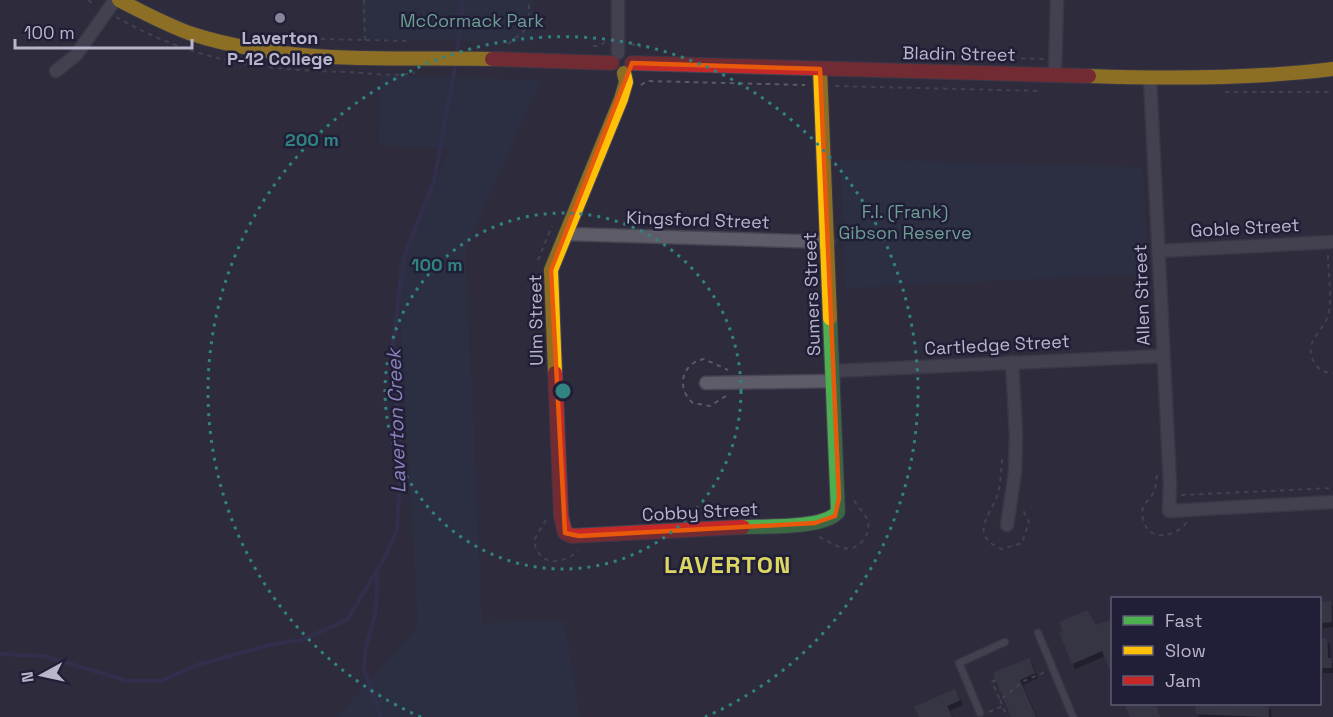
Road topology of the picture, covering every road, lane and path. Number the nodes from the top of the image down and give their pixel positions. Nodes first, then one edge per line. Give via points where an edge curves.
1 (117, 0) edge
2 (364, 0) edge
3 (529, 0) edge
4 (618, 0) edge
5 (1058, 0) edge
6 (310, 38) dead end
7 (365, 40) junction
8 (412, 42) dead end
9 (508, 44) dead end
10 (365, 56) junction
11 (615, 58) junction
12 (628, 68) junction
13 (820, 69) junction
14 (1333, 69) edge
15 (56, 70) dead end
16 (1055, 75) junction
17 (1285, 75) junction
18 (1150, 78) junction
19 (1333, 81) edge
20 (555, 220) dead end
21 (566, 234) junction
22 (829, 242) junction
23 (1333, 242) edge
24 (1158, 251) junction
25 (1328, 255) dead end
26 (538, 261) dead end
27 (1163, 356) junction
28 (1012, 362) junction
29 (1333, 373) edge
30 (834, 376) junction
31 (706, 383) dead end
32 (1333, 488) edge
33 (852, 495) dead end
34 (1181, 495) dead end
35 (1333, 502) edge
36 (835, 516) joint
37 (548, 517) dead end
38 (1007, 525) dead end
39 (561, 536) joint
40 (809, 536) dead end
41 (581, 549) dead end
42 (1038, 633) dead end
43 (1005, 642) dead end
44 (1053, 668) junction
45 (996, 680) dead end
46 (1000, 700) junction
47 (1003, 706) junction
48 (980, 713) joint
49 (1007, 717) edge
50 (1073, 717) edge

1 - 10 street via 173,27 218,42 267,52
1 - 15 street via 76,55
2 - 7 path
3 - 9 path via 529,27
4 - 11 street
5 - 16 street
6 - 7 path
7 - 8 path
7 - 10 path
10 - 11 street
11 - 12 street via 615,71
12 - 13 street, Bladin Street
12 - 21 street, Ulm Street via 621,99
13 - 16 street, Bladin Street
13 - 22 street, Sumers Street
14 - 17 street, Bladin Street
16 - 18 street, Bladin Street
17 - 18 street, Bladin Street
17 - 19 street, Bladin Street
18 - 24 street, Allen Street
20 - 26 path
21 - 22 street, Kingsford Street
21 - 39 street, Ulm Street via 551,270
22 - 30 street, Sumers Street
23 - 24 street, Goble Street
24 - 27 street, Allen Street
25 - 29 path via 1330,310 1312,340 1311,351 1318,368
27 - 28 street, Cartledge Street
27 - 35 street, Allen Street via 1169,511
28 - 30 street, Cartledge Street
28 - 38 street via 1015,472
30 - 31 street, Cartledge Street
30 - 36 street, Sumers Street via 839,498
32 - 34 path
33 - 40 path via 868,522 860,544 845,549
36 - 39 street, Cobby Street via 827,522 815,523
37 - 41 path via 534,540 540,556 558,562
42 - 44 lane
43 - 48 lane via 959,663
44 - 46 path via 1024,681
44 - 50 lane
45 - 46 path via 992,682
46 - 47 path
47 - 48 path via 982,716
47 - 49 path

